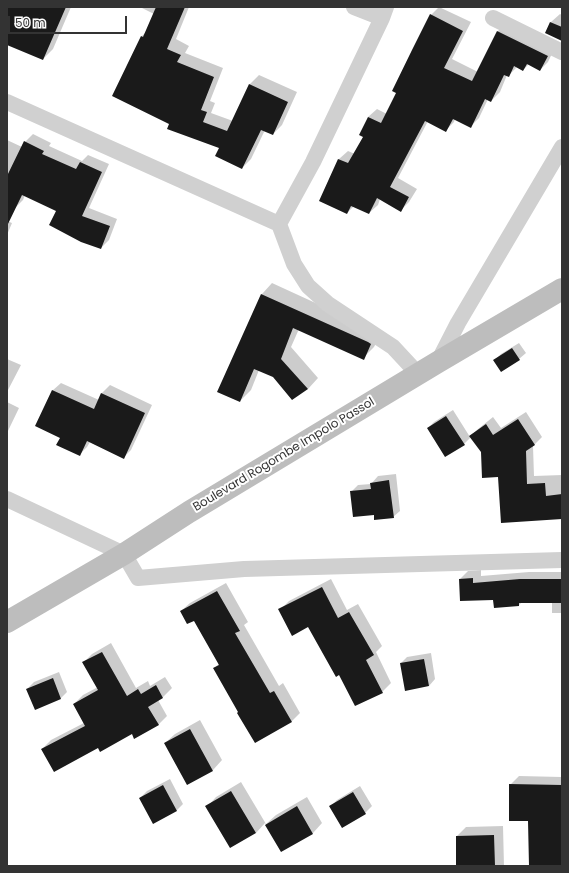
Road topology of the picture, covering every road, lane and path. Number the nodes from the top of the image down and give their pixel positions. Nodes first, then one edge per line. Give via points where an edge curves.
1 (354, 7) edge
2 (384, 13) edge
3 (492, 18) dead end
4 (562, 52) edge
5 (7, 102) edge
6 (562, 147) edge
7 (279, 224) junction
8 (562, 289) edge
9 (438, 362) junction
10 (419, 375) junction
11 (7, 499) edge
12 (124, 554) junction
13 (562, 560) edge
14 (7, 622) edge

1 - 2 street
2 - 7 street via 313,162
3 - 4 street
5 - 7 street
6 - 9 street via 458,323
7 - 10 street via 294,264 308,286 328,304 393,346
8 - 9 street, Boulevard Rogombe Impolo Passol
9 - 10 street, Boulevard Rogombe Impolo Passol
10 - 12 street, Boulevard Rogombe Impolo Passol via 189,512
11 - 12 street
12 - 13 street via 138,578 244,569
12 - 14 street, Boulevard Rogombe Impolo Passol

